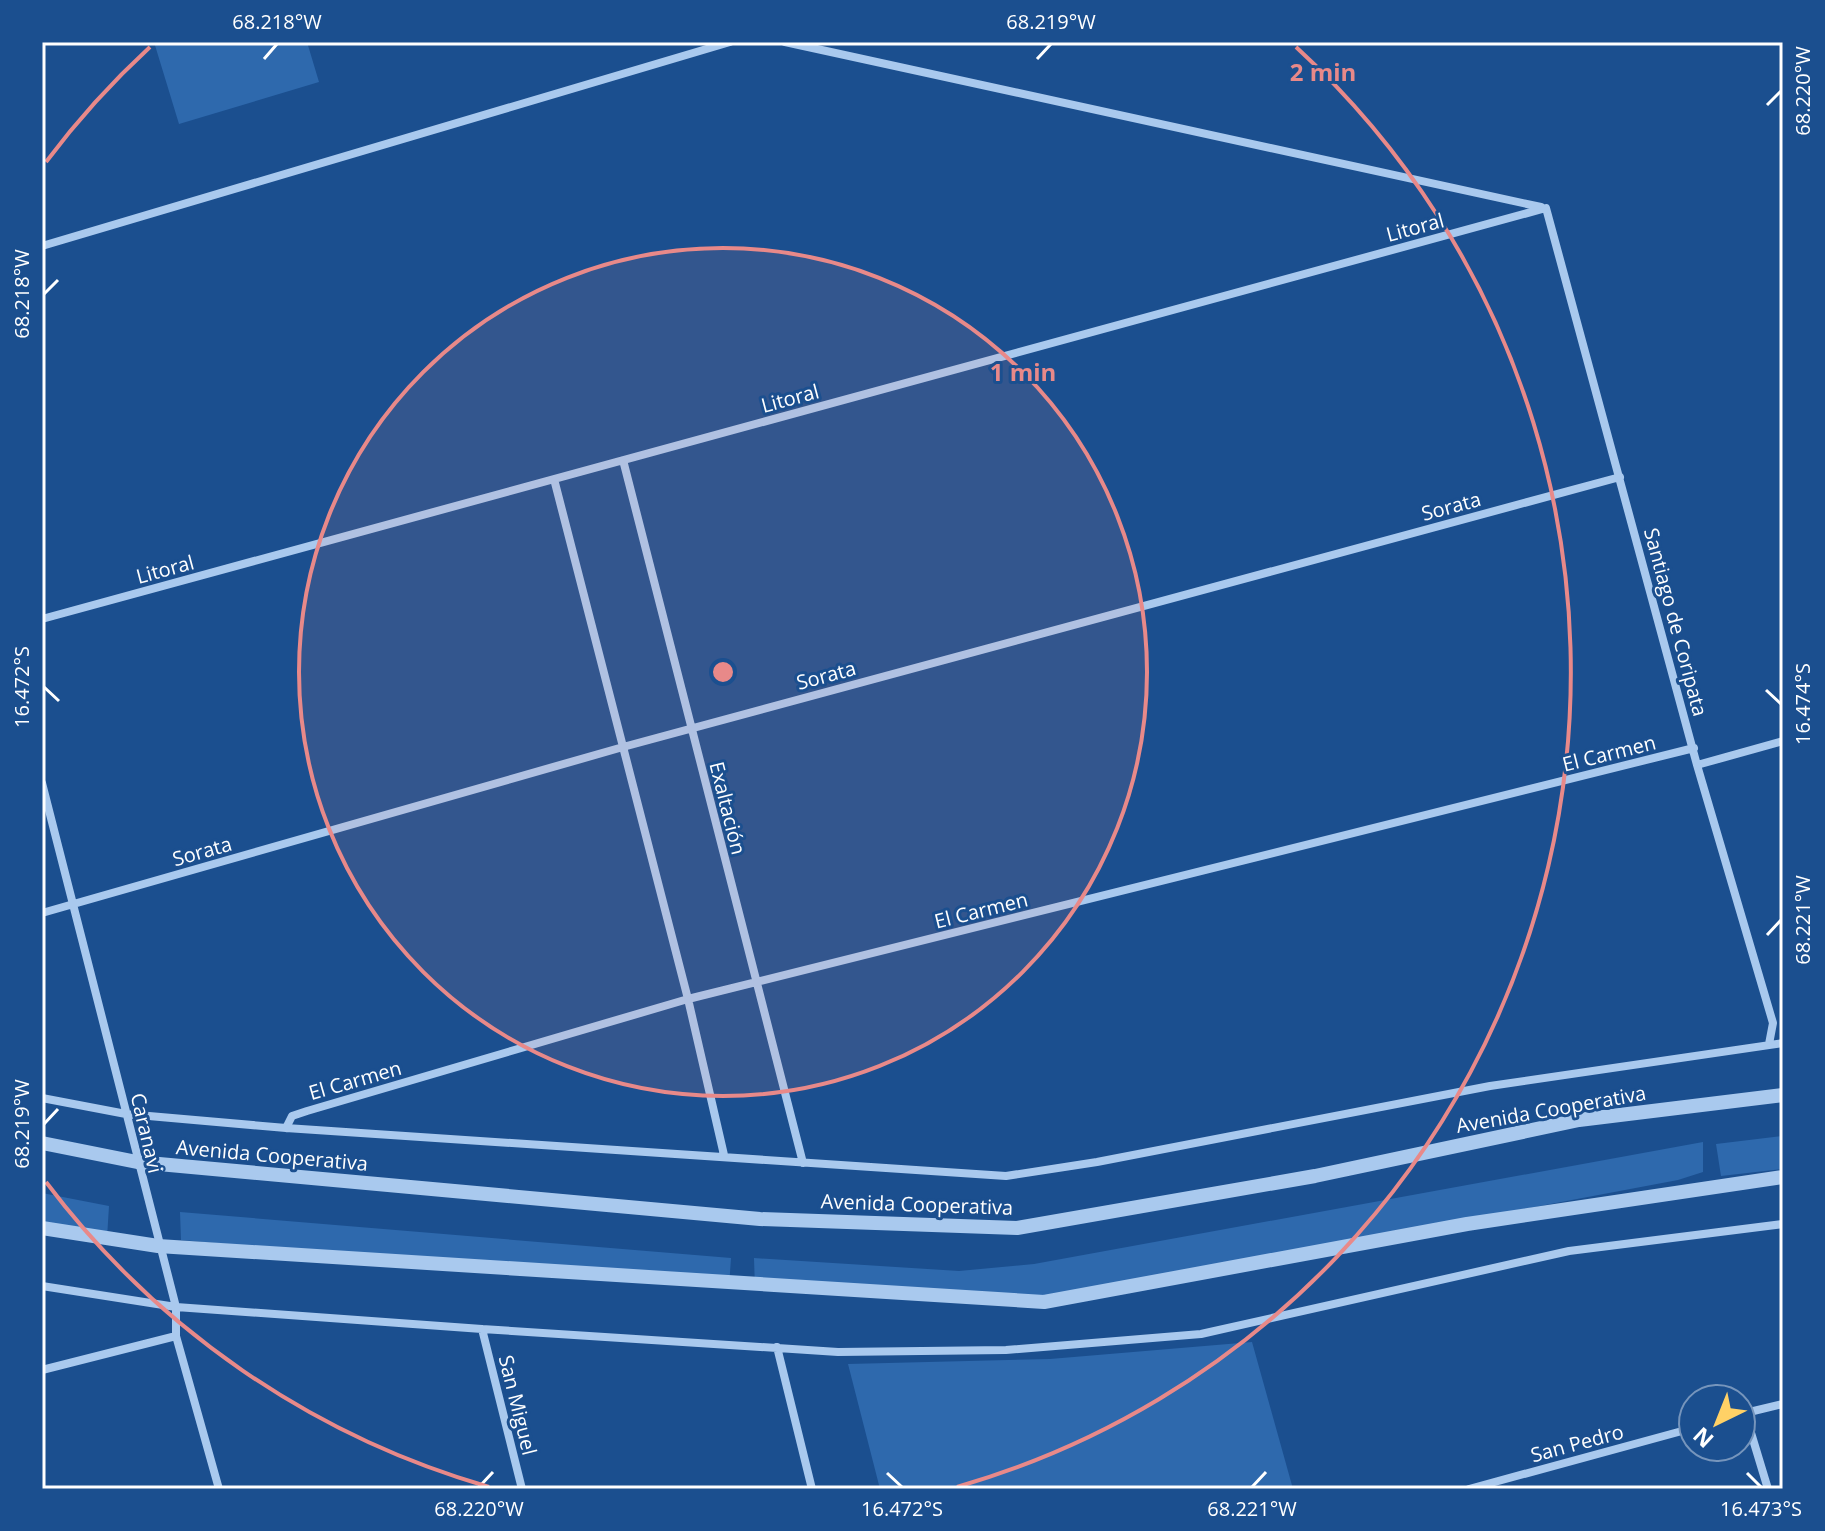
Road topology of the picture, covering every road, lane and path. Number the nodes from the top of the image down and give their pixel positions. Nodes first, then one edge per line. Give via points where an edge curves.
1 (730, 42) edge
2 (785, 42) edge
3 (1546, 208) junction
4 (42, 246) edge
5 (623, 460) junction
6 (1620, 477) junction
7 (554, 479) junction
8 (42, 619) edge
9 (691, 728) junction
10 (1783, 741) edge
11 (623, 747) junction
12 (1694, 748) junction
13 (1697, 765) junction
14 (42, 783) edge
15 (73, 905) junction
16 (42, 913) edge
17 (756, 983) junction
18 (688, 999) junction
19 (1783, 1043) edge
20 (1769, 1044) junction
21 (1783, 1095) edge
22 (42, 1098) edge
23 (126, 1114) junction
24 (286, 1128) junction
25 (42, 1143) edge
26 (724, 1155) junction
27 (137, 1162) junction
28 (803, 1163) junction
29 (1783, 1177) edge
30 (1783, 1224) edge
31 (42, 1228) edge
32 (158, 1246) junction
33 (42, 1286) edge
34 (176, 1307) junction
35 (482, 1329) junction
36 (176, 1336) junction
37 (777, 1347) junction
38 (42, 1370) edge
39 (1783, 1404) edge
40 (1757, 1410) edge
41 (1677, 1432) edge
42 (1757, 1456) edge
43 (1473, 1488) edge
44 (219, 1489) edge
45 (522, 1489) edge
46 (812, 1489) edge
47 (1768, 1489) edge

1 - 4 street
2 - 3 street
3 - 5 street, Litoral
3 - 6 street, Santiago de Coripata
5 - 7 street, Litoral
5 - 9 street, Exaltación
6 - 9 street, Sorata
6 - 12 street, Santiago de Coripata
7 - 8 street, Litoral
7 - 11 street
9 - 11 street, Sorata
9 - 17 street, Exaltación
10 - 13 street
11 - 15 street, Sorata
11 - 18 street
12 - 13 street, Santiago de Coripata
12 - 17 street, El Carmen
13 - 20 street, Santiago de Coripata via 1773,1023
14 - 15 street, Caranavi
15 - 16 street, Sorata
15 - 23 street, Caranavi
17 - 18 street, El Carmen
17 - 28 street, Exaltación
18 - 24 street, El Carmen via 307,1111 292,1116
18 - 26 street
19 - 20 street
20 - 28 street via 1490,1086 1006,1176
21 - 27 street, Avenida Cooperativa via 1579,1120 1315,1176 1017,1228 760,1219
22 - 23 street
23 - 24 street
23 - 27 street, Caranavi
24 - 26 street
25 - 27 street, Avenida Cooperativa
26 - 28 street
27 - 32 street, Caranavi
29 - 32 street via 1467,1224 1044,1302
30 - 37 street via 1569,1251 1201,1334 1006,1350 838,1352
31 - 32 street
32 - 34 street, Caranavi
33 - 34 street
34 - 35 street
34 - 36 street, Caranavi
35 - 37 street
35 - 45 street, San Miguel
36 - 38 street
36 - 44 street, Caranavi
37 - 46 street
39 - 40 street
41 - 43 street, San Pedro
42 - 47 street

